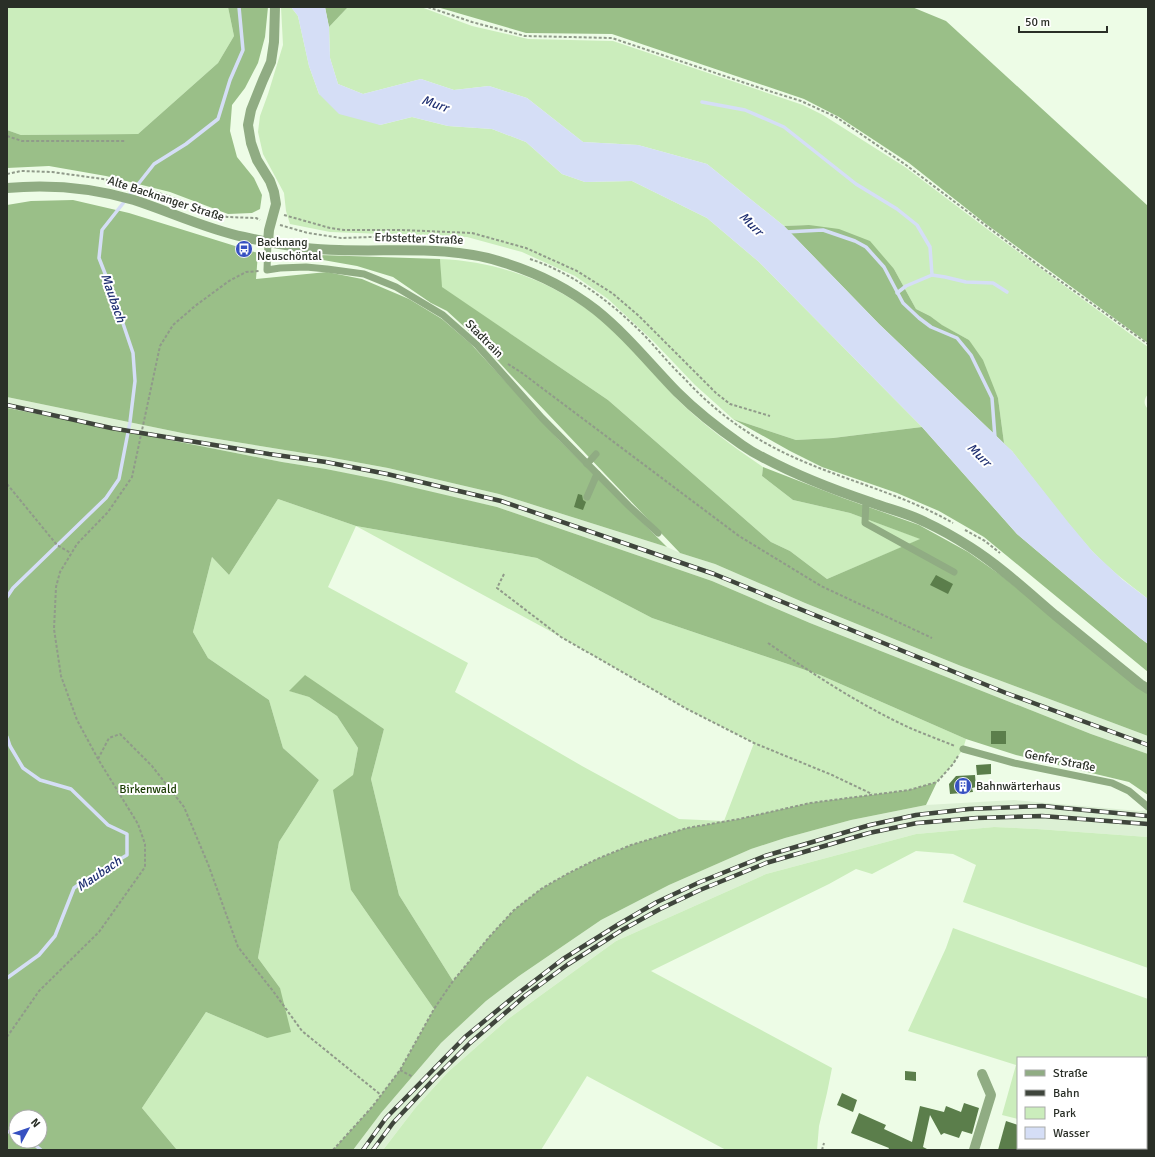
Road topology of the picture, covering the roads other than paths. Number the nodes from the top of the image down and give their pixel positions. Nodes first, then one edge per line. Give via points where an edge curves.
1 (275, 7) edge
2 (7, 188) edge
3 (268, 242) junction
4 (596, 454) dead end
5 (587, 464) junction
6 (597, 474) junction
7 (587, 497) dead end
8 (866, 501) junction
9 (658, 533) dead end
10 (954, 572) dead end
11 (1148, 688) edge
12 (963, 749) road end
13 (1148, 807) edge
14 (982, 1074) dead end
15 (974, 1150) edge

1 - 3 street via 271,62 251,110 248,125 257,160 274,192 276,204
2 - 3 street, Alte Backnanger Straße via 23,186 99,191 163,210 229,234
3 - 5 lane, Stadtrain via 267,270 306,267 364,274 396,287 443,315 478,345 542,418
3 - 8 street, Erbstetter Straße via 304,248 420,250 469,254 526,270 564,288 594,308 622,333 678,393 710,422 746,448 789,471
4 - 5 lane
5 - 6 lane, Stadtrain
6 - 7 lane
6 - 9 lane, Stadtrain
8 - 10 lane via 865,523
8 - 11 street, Erbstetter Straße via 922,520 970,547
12 - 13 lane, Genfer Straße via 1120,786
14 - 15 street via 991,1094

